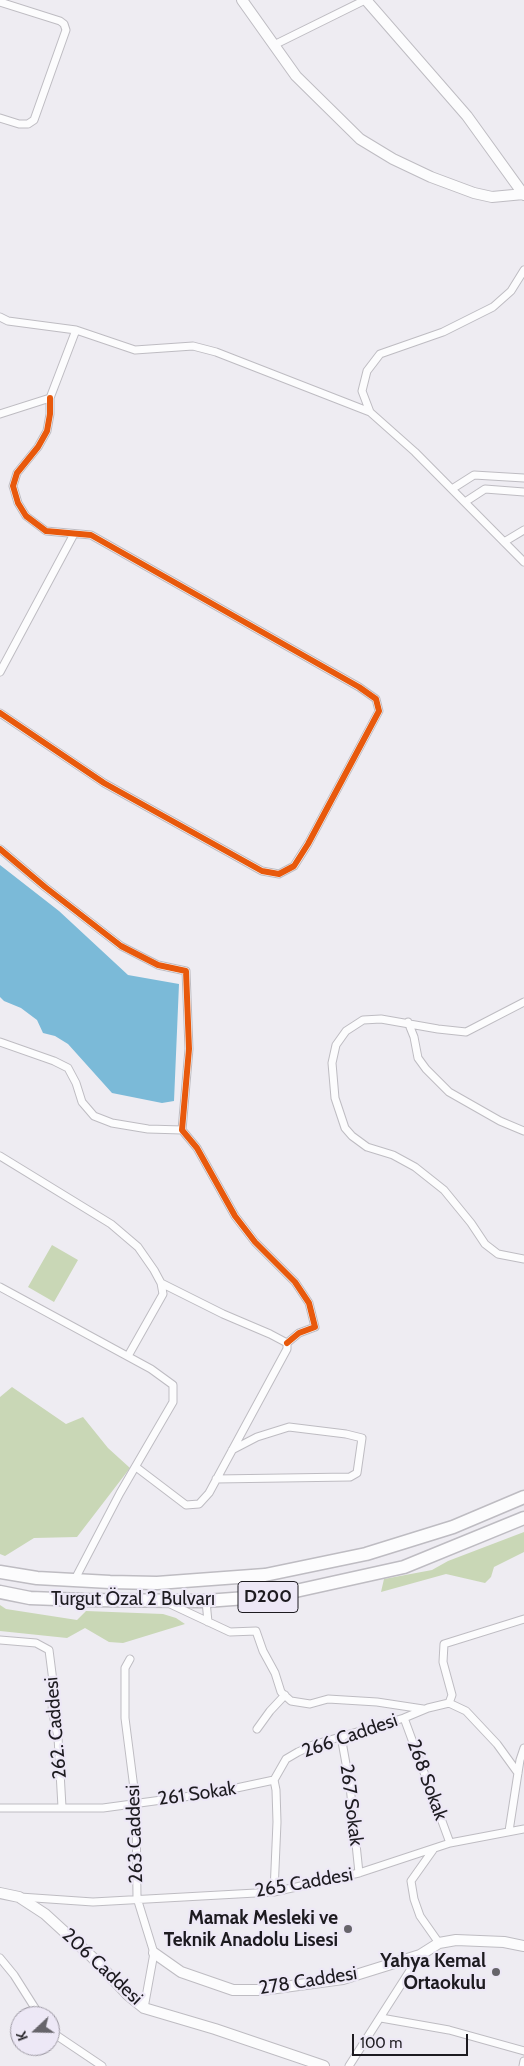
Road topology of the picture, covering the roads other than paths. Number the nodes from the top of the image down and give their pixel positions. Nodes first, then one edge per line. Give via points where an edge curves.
1 (242, 0) edge
2 (365, 0) edge
3 (5, 2) edge
4 (274, 45) junction
5 (0, 118) edge
6 (524, 195) edge
7 (524, 270) edge
8 (0, 317) edge
9 (76, 330) junction
10 (50, 398) junction
11 (370, 412) junction
12 (0, 414) edge
13 (524, 478) edge
14 (452, 489) junction
15 (524, 492) edge
16 (465, 502) junction
17 (524, 530) edge
18 (74, 534) junction
19 (504, 542) junction
20 (524, 562) edge
21 (0, 672) edge
22 (0, 713) edge
23 (0, 849) edge
24 (524, 1002) edge
25 (408, 1022) junction
26 (0, 1042) edge
27 (182, 1130) junction
28 (524, 1131) edge
29 (0, 1156) edge
30 (524, 1259) edge
31 (161, 1283) junction
32 (0, 1287) edge
33 (287, 1343) junction
34 (128, 1356) junction
35 (232, 1450) junction
36 (136, 1466) junction
37 (216, 1479) junction
38 (524, 1497) edge
39 (524, 1518) edge
40 (0, 1572) edge
41 (74, 1581) junction
42 (0, 1592) edge
43 (161, 1600) junction
44 (206, 1601) junction
45 (524, 1619) edge
46 (208, 1622) junction
47 (0, 1640) edge
48 (130, 1659) dead end
49 (285, 1695) junction
50 (449, 1703) junction
51 (425, 1709) junction
52 (404, 1718) junction
53 (257, 1729) dead end
54 (342, 1736) junction
55 (524, 1748) edge
56 (518, 1773) junction
57 (274, 1780) junction
58 (136, 1804) junction
59 (62, 1807) junction
60 (0, 1808) edge
61 (524, 1829) edge
62 (509, 1831) junction
63 (450, 1843) junction
64 (433, 1849) junction
65 (359, 1873) junction
66 (274, 1892) junction
67 (0, 1894) edge
68 (19, 1897) junction
69 (138, 1898) junction
70 (439, 1943) junction
71 (524, 1946) edge
72 (154, 1953) junction
73 (420, 1955) junction
74 (0, 1958) edge
75 (0, 1966) edge
76 (14, 1975) junction
77 (34, 2006) edge
78 (144, 2008) junction
79 (381, 2018) junction
80 (60, 2038) edge
81 (524, 2051) edge
82 (524, 2061) edge
83 (102, 2066) edge
84 (324, 2066) edge
85 (349, 2066) edge
86 (523, 2066) edge

1 - 4 street
2 - 4 street
2 - 6 street via 467,116
3 - 5 street via 60,21 66,30 34,120 19,124
4 - 6 street via 296,76 360,138 393,159 474,194 492,198
7 - 11 street via 511,291 493,308 443,332 380,354 367,371 362,391
8 - 9 street via 8,321
9 - 10 street
9 - 11 street via 135,350 193,346 216,352
10 - 12 street
10 - 18 street via 46,431 38,447 17,473 13,486 26,516 46,531
11 - 14 street
13 - 14 street via 474,475
14 - 16 street
15 - 16 street via 485,489
16 - 19 street
17 - 19 street
18 - 21 street
18 - 22 street via 91,535 359,687 376,699 379,711 308,844 294,866 279,874 262,871 104,783
19 - 20 street
23 - 27 street via 121,946 158,965 186,970 189,1049
24 - 25 street via 466,1032 438,1030
25 - 28 street via 418,1058 449,1092
25 - 30 street via 363,1020 346,1031 336,1045 332,1080 345,1128 367,1147 415,1167 444,1190 485,1244 498,1254
26 - 27 street via 68,1068 82,1102 94,1116 112,1124
27 - 33 street via 197,1148 235,1216 255,1242 295,1282 309,1303 315,1327 299,1333
29 - 31 street via 111,1224 138,1247
31 - 33 street
31 - 34 street via 163,1294
32 - 34 street
33 - 35 street via 287,1349
34 - 36 street via 173,1385 173,1402
35 - 37 street
35 - 37 street via 289,1427 362,1438 357,1473 350,1477
36 - 37 street via 186,1505 199,1504
36 - 41 street
38 - 41 highway, Turgut Özal 2 Bulvarı / D200 via 453,1527 366,1554 304,1568 265,1575 157,1583
39 - 44 highway, Turgut Özal 2 Bulvarı / D200 via 404,1567 273,1596
40 - 41 highway, Turgut Özal 2 Bulvarı / D200
42 - 43 highway, Turgut Özal 2 Bulvarı / D200 via 30,1598
43 - 44 highway, Turgut Özal 2 Bulvarı / D200
43 - 46 street
44 - 46 street
45 - 50 street via 444,1644 443,1662 452,1695
46 - 49 street via 230,1632 256,1631
47 - 59 street, 262. Caddesi via 36,1644 49,1650
48 - 58 street, 263 Caddesi via 125,1668 125,1718
49 - 51 street via 291,1701 310,1704 341,1700
49 - 53 street
50 - 51 street, 266 Caddesi
50 - 56 street via 466,1711 497,1744
51 - 52 street, 266 Caddesi
52 - 54 street, 266 Caddesi
52 - 63 street, 268 Sokak
54 - 57 street, 266 Caddesi via 313,1745 286,1759
54 - 65 street, 267 Sokak
55 - 56 street
56 - 62 street
57 - 58 street, 261 Sokak
57 - 66 street via 277,1822
58 - 59 street, 261 Sokak via 103,1808
58 - 69 street, 263 Caddesi
59 - 60 street, 261 Sokak
61 - 62 street, 265 Caddesi
62 - 63 street, 265 Caddesi
63 - 64 street, 265 Caddesi
64 - 65 street, 265 Caddesi
64 - 70 street via 411,1881 420,1916
65 - 66 street, 265 Caddesi
66 - 69 street, 265 Caddesi
67 - 68 street, 206 Caddesi
68 - 69 street, 265 Caddesi via 93,1902
68 - 78 street, 206 Caddesi via 45,1914
69 - 72 street, 263 Caddesi
70 - 71 street, 278 Caddesi via 456,1940
70 - 73 street, 278 Caddesi
72 - 73 street, 278 Caddesi via 181,1972 233,1990 262,1990 344,1979
72 - 78 street, 263 Caddesi
73 - 79 street
74 - 76 street
75 - 76 street
76 - 77 street
78 - 84 street, 206 Caddesi
79 - 81 street via 449,2030
79 - 85 street
80 - 83 street
82 - 86 street

